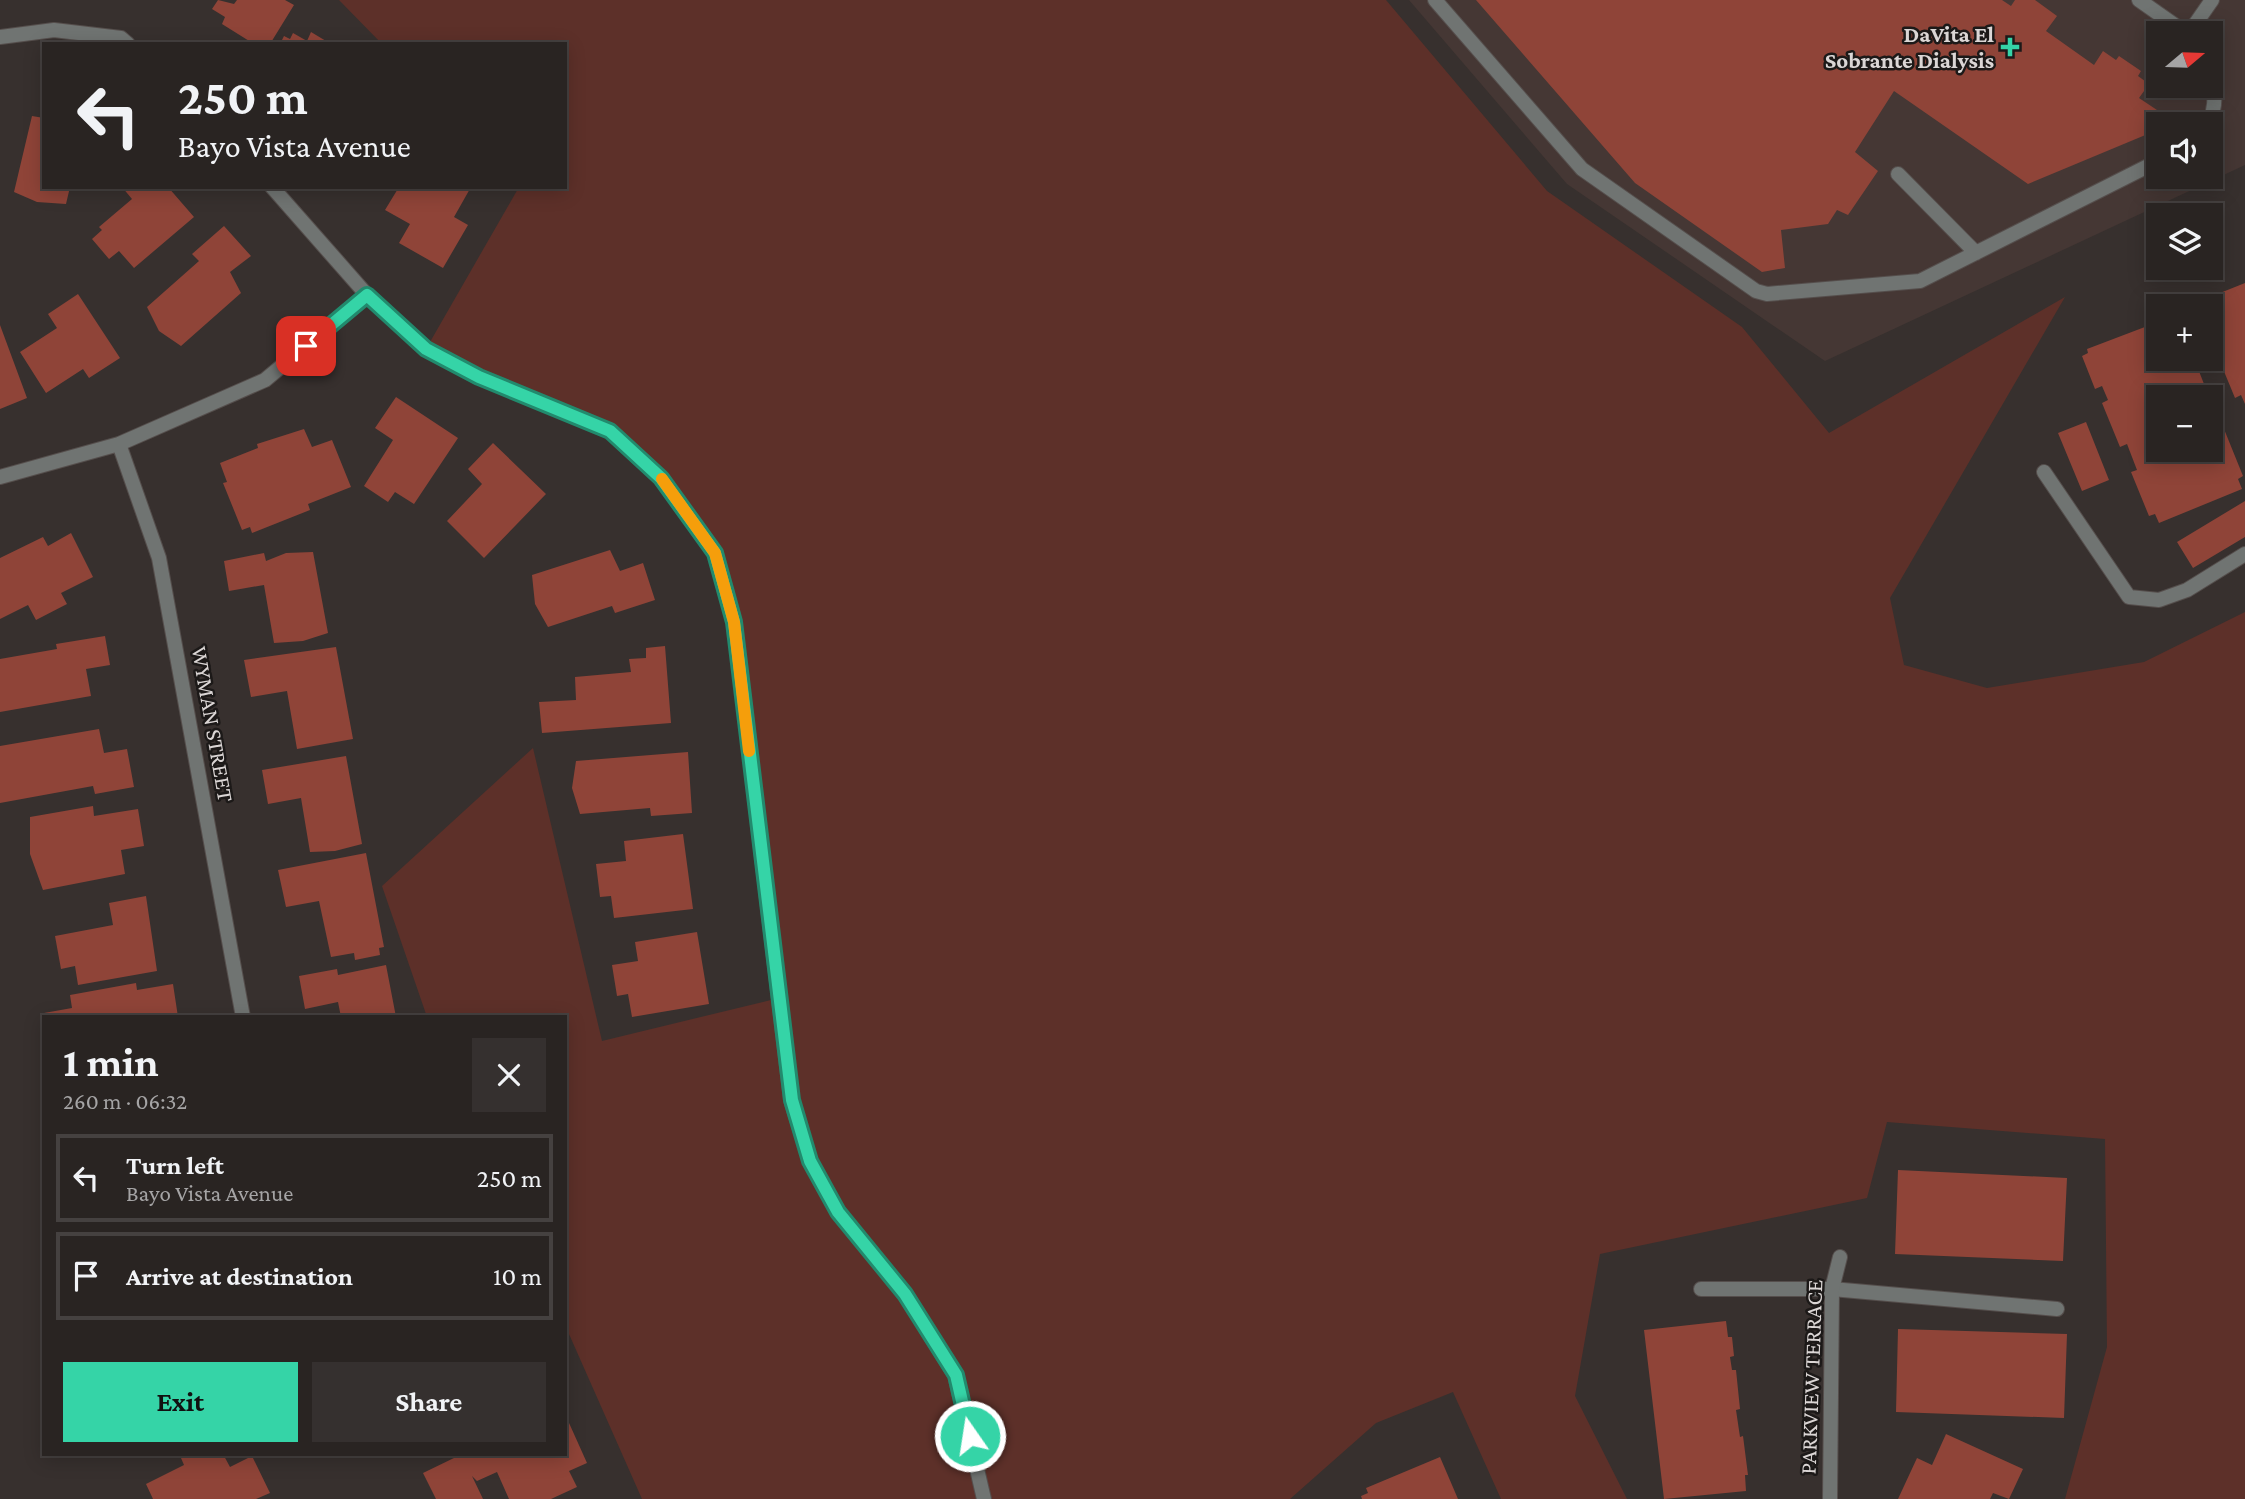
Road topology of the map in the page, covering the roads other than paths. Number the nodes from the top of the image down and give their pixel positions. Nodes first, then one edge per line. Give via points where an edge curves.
1 (1435, 0) edge
2 (2139, 0) edge
3 (2212, 0) edge
4 (2170, 21) edge
5 (2196, 21) edge
6 (0, 37) edge
7 (126, 42) edge
8 (2146, 167) edge
9 (1898, 174) dead end
10 (274, 189) edge
11 (1976, 253) junction
12 (367, 295) junction
13 (119, 444) junction
14 (2044, 472) dead end
15 (0, 477) edge
16 (2245, 554) edge
17 (243, 1015) edge
18 (1840, 1257) dead end
19 (1701, 1289) dead end
20 (1832, 1289) junction
21 (2057, 1309) dead end
22 (984, 1499) edge
23 (1830, 1499) edge

1 - 11 street via 1582,169 1756,291 1767,294 1920,281
2 - 4 street
3 - 5 street
6 - 7 street via 54,30
8 - 11 street
9 - 11 street
10 - 12 street
12 - 13 street via 265,380
12 - 22 street via 426,349 479,377 610,431 661,478 715,553 734,622 792,1100 810,1161 838,1212 905,1294 956,1375
13 - 15 street
13 - 17 street, WYMAN STREET via 159,558
14 - 16 street via 2129,597 2159,600 2187,590
18 - 20 street, PARKVIEW TERRACE
19 - 20 street
20 - 21 street
20 - 23 street, PARKVIEW TERRACE

